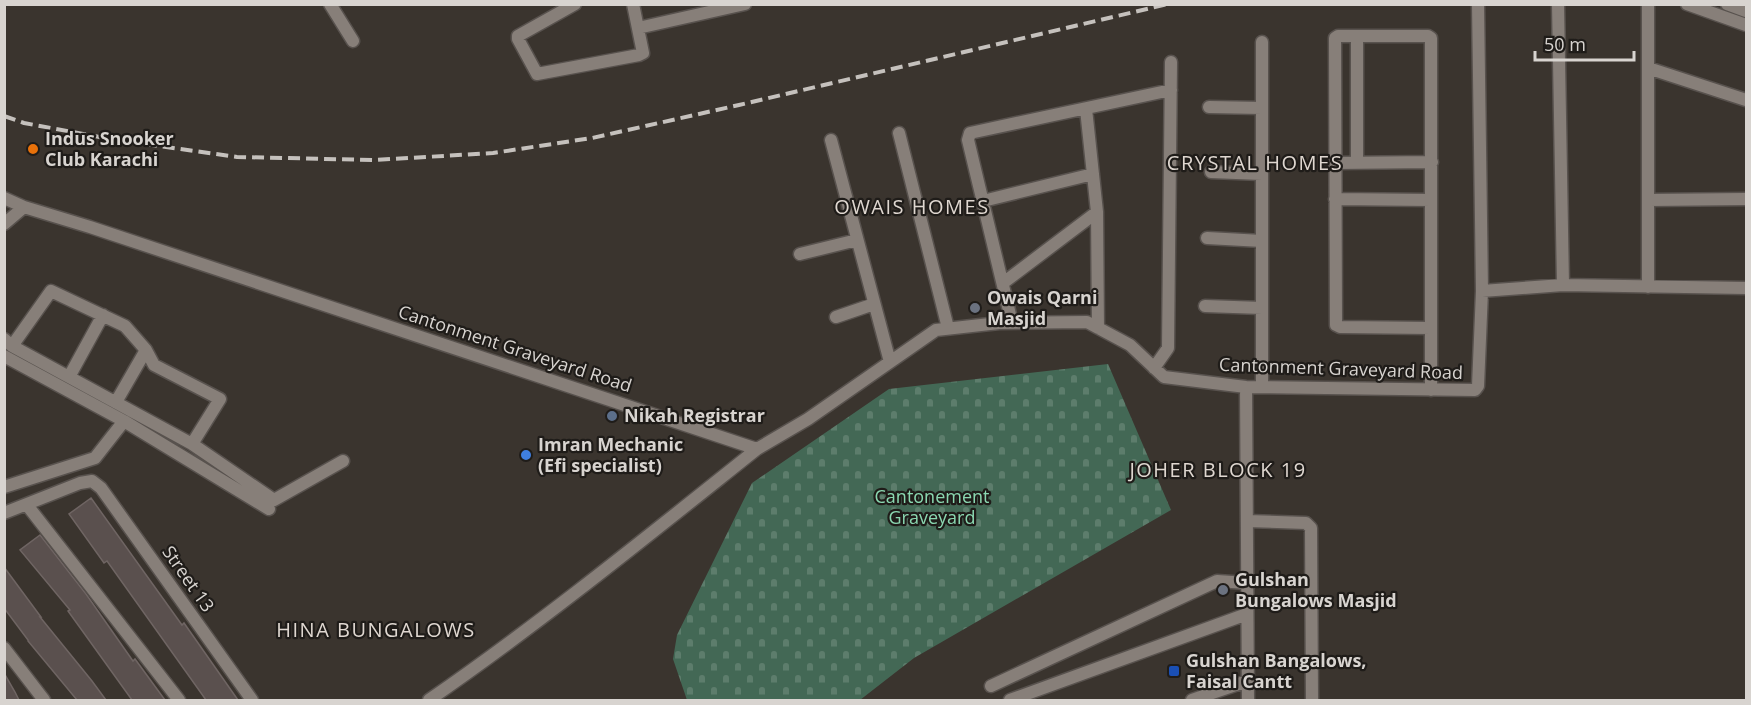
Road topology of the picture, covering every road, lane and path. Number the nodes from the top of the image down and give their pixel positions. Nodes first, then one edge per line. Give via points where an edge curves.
1 (330, 4) edge
2 (575, 4) edge
3 (633, 4) edge
4 (745, 4) edge
5 (1478, 4) edge
6 (1558, 4) edge
7 (1648, 4) edge
8 (1687, 4) edge
9 (1727, 4) edge
10 (1746, 11) edge
11 (1746, 25) edge
12 (638, 28) junction
13 (1357, 36) junction
14 (354, 41) dead end
15 (1262, 42) dead end
16 (1171, 62) dead end
17 (1648, 68) junction
18 (1171, 90) junction
19 (1746, 100) edge
20 (1209, 107) dead end
21 (1262, 108) junction
22 (1086, 109) junction
23 (898, 133) dead end
24 (831, 140) dead end
25 (1432, 162) junction
26 (1335, 163) junction
27 (1357, 163) junction
28 (1211, 172) dead end
29 (1093, 174) junction
30 (1262, 174) junction
31 (4, 198) edge
32 (1335, 199) junction
33 (1746, 199) edge
34 (1431, 200) junction
35 (1648, 200) junction
36 (983, 201) junction
37 (24, 207) junction
38 (1097, 212) junction
39 (4, 224) edge
40 (1207, 238) dead end
41 (857, 240) junction
42 (1262, 241) junction
43 (800, 254) dead end
44 (1003, 284) junction
45 (1563, 285) junction
46 (1648, 287) junction
47 (1746, 288) edge
48 (1482, 291) junction
49 (874, 304) junction
50 (1205, 306) dead end
51 (1262, 308) junction
52 (103, 315) junction
53 (836, 317) dead end
54 (1012, 323) junction
55 (948, 328) junction
56 (1098, 328) junction
57 (1431, 328) junction
58 (7, 347) edge
59 (146, 350) junction
60 (890, 362) junction
61 (1154, 368) junction
62 (69, 376) junction
63 (1246, 387) junction
64 (1262, 387) junction
65 (1431, 390) junction
66 (116, 402) junction
67 (124, 421) junction
68 (192, 444) junction
69 (758, 449) junction
70 (343, 461) dead end
71 (4, 487) edge
72 (27, 505) junction
73 (269, 509) dead end
74 (4, 513) edge
75 (1248, 521) junction
76 (1247, 583) junction
77 (1247, 614) junction
78 (4, 648) edge
79 (1247, 681) junction
80 (991, 686) dead end
81 (44, 700) edge
82 (179, 700) edge
83 (252, 700) edge
84 (429, 700) edge
85 (1010, 700) edge
86 (1192, 700) edge
87 (1248, 700) edge
88 (1312, 700) edge

1 - 14 street
2 - 12 street via 518,36 537,74 639,56 643,53
3 - 12 street
4 - 12 street
5 - 48 street
6 - 45 street
7 - 17 street
8 - 11 street
9 - 10 street
13 - 25 street via 1431,38
13 - 26 street via 1335,38
13 - 27 street
15 - 21 street
16 - 18 street
17 - 19 street
17 - 35 street
18 - 22 street
18 - 61 street via 1168,348
20 - 21 street
21 - 30 street
22 - 29 street
22 - 36 street via 970,133 968,140
23 - 55 street
24 - 41 street
25 - 27 street
25 - 34 street
26 - 27 street
26 - 32 street
28 - 30 street
29 - 36 street
29 - 38 street
30 - 42 street
31 - 37 street, Cantonment Graveyard Road
32 - 34 street
32 - 57 street via 1336,325
33 - 35 street
34 - 57 street
35 - 46 street
36 - 44 street
37 - 39 street
37 - 69 street, Cantonment Graveyard Road
38 - 44 street
38 - 56 street
40 - 42 street
41 - 43 street
41 - 49 street
42 - 51 street
44 - 54 street
45 - 46 street
45 - 48 street
46 - 47 street
48 - 65 street, Cantonment Graveyard Road via 1478,386 1470,391
49 - 53 street
49 - 60 street
50 - 51 street
51 - 64 street
52 - 58 street via 51,291
52 - 59 street via 125,326
52 - 62 street
54 - 55 street, Cantonment Graveyard Road
54 - 56 street, Cantonment Graveyard Road via 1087,322
55 - 60 street, Cantonment Graveyard Road via 936,330
56 - 61 street, Cantonment Graveyard Road via 1130,345
57 - 65 street
58 - 62 street
58 - 67 street
59 - 66 street
59 - 68 street via 154,365 220,399
60 - 69 street, Cantonment Graveyard Road
61 - 63 street, Cantonment Graveyard Road via 1164,377
62 - 66 street
63 - 64 street, Cantonment Graveyard Road
63 - 75 street
64 - 65 street, Cantonment Graveyard Road
66 - 68 street
67 - 71 street via 95,458
67 - 73 street
68 - 70 street via 274,500
69 - 84 street via 541,620
72 - 74 street
72 - 82 street
72 - 83 street, Street 13 via 80,483 92,481 101,488
75 - 76 street
75 - 88 street via 1306,523 1311,528
76 - 77 street
76 - 80 street via 1217,581
77 - 79 street
77 - 85 street
78 - 81 street
79 - 86 street
79 - 87 street

